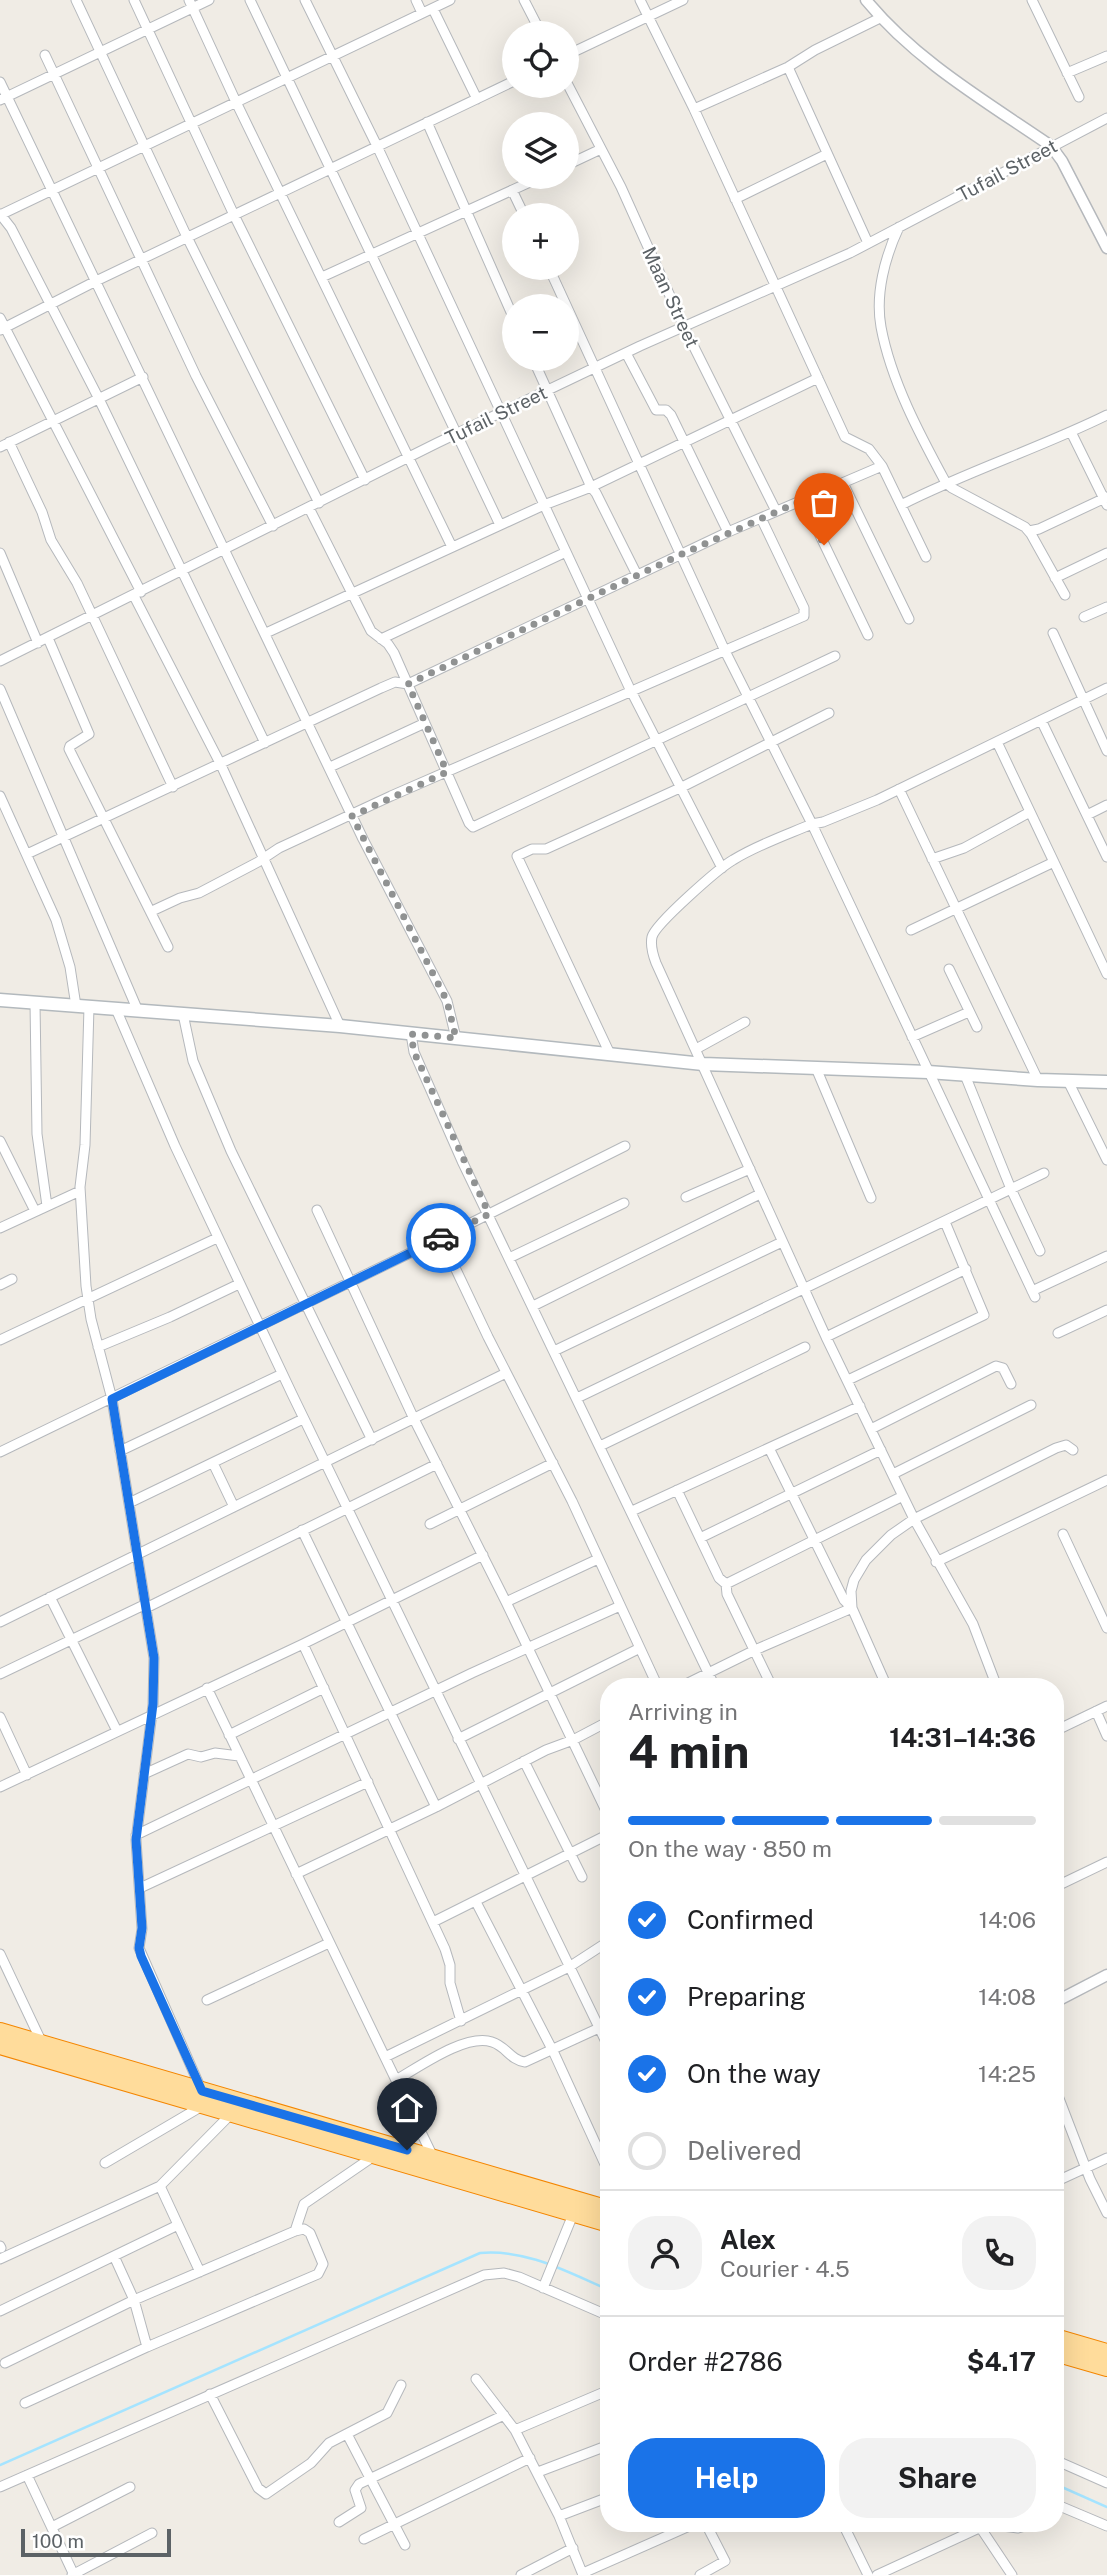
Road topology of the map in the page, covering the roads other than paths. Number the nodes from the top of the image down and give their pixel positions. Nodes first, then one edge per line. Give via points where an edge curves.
1 (76, 0) edge
2 (134, 0) edge
3 (209, 0) edge
4 (250, 0) edge
5 (305, 0) edge
6 (416, 0) edge
7 (450, 0) edge
8 (524, 0) edge
9 (640, 0) edge
10 (683, 0) edge
11 (866, 0) edge
12 (1032, 0) edge
13 (191, 4) edge
14 (433, 9) junction
15 (422, 13) junction
16 (649, 17) junction
17 (880, 18) junction
18 (535, 21) edge
19 (148, 30) junction
20 (579, 49) edge
21 (101, 52) junction
22 (45, 55) dead end
23 (1107, 56) edge
24 (333, 57) junction
25 (788, 67) junction
26 (55, 74) junction
27 (1067, 74) junction
28 (287, 78) junction
29 (0, 82) edge
30 (502, 86) edge
31 (1079, 97) dead end
32 (575, 98) edge
33 (4, 99) edge
34 (477, 99) junction
35 (236, 103) junction
36 (694, 110) junction
37 (1107, 118) edge
38 (427, 122) junction
39 (191, 124) junction
40 (377, 146) junction
41 (1051, 146) junction
42 (145, 147) junction
43 (601, 149) junction
44 (827, 154) junction
45 (579, 159) edge
46 (98, 169) junction
47 (330, 169) junction
48 (512, 190) joint
49 (52, 191) junction
50 (280, 193) junction
51 (735, 199) junction
52 (518, 203) edge
53 (466, 212) junction
54 (0, 215) edge
55 (234, 215) junction
56 (899, 227) junction
57 (418, 233) junction
58 (187, 237) junction
59 (868, 243) junction
60 (1107, 248) edge
61 (371, 255) junction
62 (141, 260) junction
63 (322, 277) junction
64 (555, 280) edge
65 (96, 281) junction
66 (776, 286) junction
67 (503, 294) edge
68 (50, 306) junction
69 (0, 318) edge
70 (684, 327) junction
71 (2, 329) edge
72 (626, 353) junction
73 (596, 367) junction
74 (538, 371) edge
75 (143, 377) junction
76 (818, 378) junction
77 (547, 391) junction
78 (99, 399) junction
79 (501, 413) junction
80 (1107, 415) edge
81 (730, 419) junction
82 (54, 420) junction
83 (1071, 432) junction
84 (457, 434) junction
85 (684, 442) junction
86 (4, 444) edge
87 (409, 458) junction
88 (639, 463) junction
89 (882, 466) junction
90 (365, 480) junction
91 (843, 482) junction
92 (946, 482) junction
93 (591, 487) junction
94 (803, 500) junction
95 (1106, 500) edge
96 (319, 503) junction
97 (544, 505) junction
98 (901, 505) junction
99 (309, 508) junction
100 (776, 511) junction
101 (761, 518) junction
102 (500, 525) junction
103 (273, 526) junction
104 (1029, 531) junction
105 (728, 532) junction
106 (452, 547) junction
107 (226, 549) junction
108 (566, 552) junction
109 (0, 553) edge
110 (1107, 553) edge
111 (680, 555) junction
112 (926, 557) dead end
113 (181, 572) junction
114 (637, 575) junction
115 (1055, 578) junction
116 (352, 593) junction
117 (137, 594) junction
118 (1065, 595) dead end
119 (588, 598) junction
120 (1107, 607) edge
121 (91, 616) junction
122 (1084, 618) dead end
123 (909, 619) dead end
124 (266, 633) junction
125 (1053, 633) dead end
126 (868, 635) dead end
127 (48, 638) junction
128 (382, 639) junction
129 (38, 643) junction
130 (725, 651) junction
131 (835, 656) dead end
132 (0, 662) edge
133 (408, 684) junction
134 (1107, 688) edge
135 (0, 690) edge
136 (632, 693) junction
137 (747, 696) junction
138 (1084, 699) junction
139 (829, 713) dead end
140 (1041, 720) junction
141 (308, 722) junction
142 (425, 723) junction
143 (657, 740) junction
144 (771, 742) junction
145 (997, 742) junction
146 (265, 743) junction
147 (1107, 751) edge
148 (221, 765) junction
149 (330, 767) junction
150 (447, 772) junction
151 (173, 787) junction
152 (682, 787) junction
153 (899, 789) junction
154 (0, 796) edge
155 (1107, 804) edge
156 (1030, 812) junction
157 (1087, 815) junction
158 (352, 816) junction
159 (105, 818) junction
160 (812, 824) junction
161 (63, 837) junction
162 (27, 854) junction
163 (1107, 857) edge
164 (264, 859) junction
165 (932, 859) junction
166 (1054, 862) junction
167 (722, 868) junction
168 (956, 909) junction
169 (152, 911) junction
170 (911, 930) dead end
171 (1107, 944) edge
172 (169, 947) dead end
173 (1096, 950) junction
174 (949, 969) dead end
175 (1107, 974) edge
176 (0, 1000) edge
177 (35, 1003) junction
178 (82, 1006) junction
179 (116, 1009) junction
180 (138, 1011) junction
181 (970, 1012) junction
182 (184, 1014) junction
183 (745, 1022) dead end
184 (340, 1026) junction
185 (977, 1027) dead end
186 (411, 1034) junction
187 (912, 1037) junction
188 (456, 1038) junction
189 (696, 1049) junction
190 (610, 1054) junction
191 (703, 1064) junction
192 (816, 1068) junction
193 (928, 1072) junction
194 (965, 1075) junction
195 (1038, 1080) junction
196 (1068, 1081) junction
197 (1107, 1082) edge
198 (0, 1142) edge
199 (625, 1146) dead end
200 (1107, 1160) edge
201 (750, 1169) junction
202 (1044, 1173) dead end
203 (1011, 1189) junction
204 (80, 1191) junction
205 (760, 1194) junction
206 (686, 1197) dead end
207 (871, 1198) dead end
208 (988, 1200) junction
209 (624, 1203) dead end
210 (47, 1206) junction
211 (317, 1210) dead end
212 (35, 1211) junction
213 (489, 1214) junction
214 (945, 1222) junction
215 (0, 1228) edge
216 (217, 1238) junction
217 (441, 1238) junction
218 (782, 1242) junction
219 (1040, 1251) dead end
220 (1107, 1256) edge
221 (509, 1258) junction
222 (966, 1269) junction
223 (12, 1279) dead end
224 (351, 1282) junction
225 (239, 1283) junction
226 (0, 1284) edge
227 (804, 1290) junction
228 (88, 1298) junction
229 (307, 1303) junction
230 (533, 1306) junction
231 (1107, 1310) edge
232 (259, 1326) junction
233 (1058, 1333) dead end
234 (826, 1337) junction
235 (0, 1340) edge
236 (99, 1347) junction
237 (806, 1347) dead end
238 (554, 1351) junction
239 (506, 1373) junction
240 (282, 1374) junction
241 (848, 1380) junction
242 (1011, 1384) dead end
243 (577, 1398) junction
244 (112, 1399) junction
245 (1031, 1405) dead end
246 (860, 1406) junction
247 (303, 1419) junction
248 (414, 1419) junction
249 (871, 1429) junction
250 (372, 1440) junction
251 (600, 1446) junction
252 (769, 1448) junction
253 (881, 1450) junction
254 (1073, 1450) dead end
255 (120, 1451) junction
256 (0, 1452) edge
257 (213, 1462) junction
258 (552, 1463) junction
259 (325, 1464) junction
260 (437, 1464) junction
261 (893, 1474) junction
262 (1107, 1480) edge
263 (677, 1490) junction
264 (792, 1495) junction
265 (903, 1496) junction
266 (129, 1503) junction
267 (234, 1507) junction
268 (346, 1508) junction
269 (460, 1509) junction
270 (632, 1511) junction
271 (914, 1519) junction
272 (430, 1524) dead end
273 (302, 1530) junction
274 (1063, 1534) dead end
275 (699, 1538) junction
276 (814, 1540) junction
277 (138, 1555) junction
278 (483, 1555) junction
279 (598, 1559) junction
280 (936, 1562) junction
281 (726, 1584) junction
282 (51, 1597) junction
283 (391, 1600) junction
284 (506, 1602) junction
285 (146, 1606) junction
286 (620, 1606) junction
287 (852, 1608) junction
288 (0, 1622) edge
289 (346, 1622) junction
290 (1107, 1628) edge
291 (71, 1640) junction
292 (303, 1644) junction
293 (528, 1647) junction
294 (640, 1648) junction
295 (755, 1650) junction
296 (708, 1673) junction
297 (0, 1674) edge
298 (654, 1678) edge
299 (698, 1678) edge
300 (710, 1678) edge
301 (768, 1678) edge
302 (883, 1678) edge
303 (994, 1678) edge
304 (207, 1688) junction
305 (324, 1688) junction
306 (435, 1692) junction
307 (550, 1693) junction
308 (1107, 1706) edge
309 (1096, 1711) junction
310 (390, 1714) junction
311 (152, 1715) junction
312 (0, 1717) edge
313 (600, 1726) edge
314 (1064, 1727) edge
315 (117, 1731) junction
316 (229, 1735) junction
317 (346, 1735) junction
318 (1107, 1736) edge
319 (458, 1740) junction
320 (573, 1740) junction
321 (239, 1756) junction
322 (524, 1760) junction
323 (27, 1774) junction
324 (144, 1774) junction
325 (251, 1781) junction
326 (368, 1782) junction
327 (479, 1784) junction
328 (0, 1787) edge
329 (600, 1798) edge
330 (436, 1807) junction
331 (273, 1827) junction
332 (390, 1829) junction
333 (136, 1835) junction
334 (600, 1838) edge
335 (569, 1854) junction
336 (1107, 1862) edge
337 (296, 1874) junction
338 (524, 1876) junction
339 (582, 1877) dead end
340 (1064, 1883) edge
341 (140, 1888) junction
342 (476, 1902) junction
343 (433, 1922) junction
344 (329, 1942) junction
345 (600, 1947) edge
346 (0, 1954) edge
347 (569, 1967) junction
348 (1107, 1975) edge
349 (523, 1990) junction
350 (1064, 1997) edge
351 (207, 2000) dead end
352 (461, 2021) junction
353 (599, 2028) joint
354 (0, 2031) edge
355 (43, 2043) junction
356 (0, 2046) edge
357 (553, 2050) junction
358 (384, 2057) junction
359 (396, 2080) junction
360 (203, 2098) junction
361 (1064, 2111) edge
362 (232, 2113) junction
363 (600, 2153) edge
364 (376, 2155) junction
365 (433, 2157) junction
366 (1107, 2158) edge
367 (105, 2163) dead end
368 (1086, 2168) junction
369 (1064, 2178) edge
370 (160, 2186) junction
371 (576, 2207) junction
372 (600, 2209) edge
373 (1107, 2213) edge
374 (600, 2219) edge
375 (178, 2225) junction
376 (295, 2231) junction
377 (114, 2256) junction
378 (0, 2259) edge
379 (200, 2272) junction
380 (542, 2288) junction
381 (134, 2301) junction
382 (0, 2311) edge
383 (600, 2312) edge
384 (1064, 2342) edge
385 (147, 2347) junction
386 (1064, 2355) edge
387 (5, 2363) dead end
388 (1105, 2366) edge
389 (477, 2379) dead end
390 (401, 2385) dead end
391 (600, 2394) edge
392 (210, 2395) junction
393 (24, 2403) dead end
394 (504, 2415) junction
395 (515, 2430) junction
396 (347, 2434) junction
397 (600, 2448) edge
398 (530, 2458) junction
399 (1064, 2464) edge
400 (538, 2472) junction
401 (27, 2475) junction
402 (370, 2479) junction
403 (1107, 2483) edge
404 (0, 2487) edge
405 (130, 2487) dead end
406 (600, 2500) edge
407 (1064, 2508) edge
408 (559, 2516) junction
409 (339, 2522) dead end
410 (395, 2524) junction
411 (1107, 2526) edge
412 (52, 2527) junction
413 (676, 2532) edge
414 (710, 2532) edge
415 (847, 2532) edge
416 (969, 2532) edge
417 (983, 2532) edge
418 (152, 2533) dead end
419 (364, 2539) dead end
420 (405, 2545) dead end
421 (573, 2548) junction
422 (720, 2571) edge
423 (583, 2574) edge
424 (73, 2575) edge
425 (521, 2575) edge
426 (700, 2575) edge
427 (868, 2575) edge
428 (877, 2575) edge
429 (1012, 2575) edge

1 - 21 street
2 - 19 street
3 - 13 street
4 - 28 street
5 - 24 street
6 - 15 street
7 - 14 street
8 - 18 street
9 - 16 street
10 - 16 street
11 - 17 street
12 - 27 street
13 - 19 street
13 - 35 street
14 - 15 street
14 - 34 street
15 - 24 street
16 - 20 street
16 - 36 street
17 - 25 street
17 - 41 street via 920,55
19 - 21 street
19 - 39 street
21 - 26 street
21 - 42 street
22 - 26 street
23 - 27 street
24 - 28 street
24 - 40 street
25 - 36 street
25 - 44 street
26 - 33 street
26 - 46 street
27 - 31 street
28 - 35 street
28 - 47 street
29 - 33 street
30 - 34 street
32 - 43 street, Maan Street
33 - 49 street
34 - 38 street
35 - 39 street
35 - 50 street
36 - 51 street
37 - 41 street, Tufail Street
38 - 40 street
38 - 53 street
39 - 42 street
39 - 55 street
40 - 47 street
40 - 57 street
41 - 56 street, Tufail Street
41 - 60 street
42 - 46 street
42 - 58 street
43 - 45 street
43 - 70 street, Maan Street
44 - 51 street
44 - 59 street
46 - 49 street
46 - 62 street
47 - 50 street
47 - 61 street
48 - 52 street
48 - 53 street
49 - 54 street
49 - 65 street
50 - 55 street
50 - 63 street
51 - 66 street
53 - 57 street
53 - 67 street
54 - 68 street
55 - 58 street
55 - 90 street
56 - 59 street, Tufail Street
56 - 92 street via 888,251 881,326 909,407
57 - 61 street
57 - 79 street
58 - 62 street
58 - 96 street
59 - 66 street, Tufail Street
61 - 63 street
61 - 84 street
62 - 65 street
62 - 103 street
63 - 87 street
64 - 73 street
65 - 68 street
65 - 75 street
66 - 70 street, Tufail Street
66 - 76 street
68 - 71 street
68 - 78 street
69 - 71 street
70 - 72 street, Tufail Street
70 - 81 street, Maan Street
71 - 82 street
72 - 73 street, Tufail Street
72 - 85 street via 656,410 668,411
73 - 77 street, Tufail Street
73 - 88 street
74 - 77 street
75 - 78 street
75 - 107 street
76 - 81 street
76 - 89 street via 845,437 869,449
77 - 79 street, Tufail Street
77 - 93 street
78 - 82 street
78 - 113 street
79 - 84 street, Tufail Street
79 - 97 street
80 - 83 street
81 - 85 street
81 - 100 street, Maan Street
82 - 86 street
82 - 117 street
83 - 92 street
83 - 95 street
84 - 87 street, Tufail Street
84 - 102 street
85 - 88 street
85 - 105 street
86 - 121 street
87 - 90 street, Tufail Street
87 - 106 street
88 - 93 street
88 - 111 street
89 - 91 street
89 - 98 street
90 - 96 street, Tufail Street
91 - 94 street
91 - 123 street
92 - 98 street
92 - 104 street
93 - 97 street
93 - 114 street
94 - 100 street
94 - 126 street
95 - 104 street
96 - 99 street, Tufail Street
97 - 102 street
97 - 108 street
98 - 112 street
99 - 103 street, Tufail Street
99 - 116 street
100 - 101 street
101 - 105 street
101 - 130 street via 806,615
102 - 106 street
103 - 107 street, Tufail Street
104 - 115 street
105 - 111 street
106 - 116 street
107 - 113 street, Tufail Street
107 - 124 street
108 - 119 street
108 - 128 street
109 - 129 street
110 - 115 street
111 - 114 street
111 - 130 street
113 - 117 street, Tufail Street
113 - 146 street
114 - 119 street
115 - 118 street
116 - 124 street
116 - 128 street via 370,631
117 - 121 street, Tufail Street
117 - 148 street
119 - 133 street
119 - 136 street
120 - 122 street
121 - 127 street, Tufail Street
121 - 151 street
124 - 141 street
125 - 138 street
127 - 129 street, Tufail Street
127 - 159 street via 89,734 69,750
128 - 133 street
129 - 132 street, Tufail Street
130 - 136 street
130 - 137 street
131 - 137 street
133 - 141 street via 396,682
133 - 142 street
134 - 138 street
135 - 161 street
136 - 143 street
136 - 150 street
137 - 143 street
137 - 144 street
138 - 140 street
138 - 147 street
139 - 144 street
140 - 145 street
140 - 157 street
141 - 146 street
141 - 149 street
142 - 149 street
142 - 150 street
143 - 150 street via 473,827
143 - 152 street
144 - 152 street
144 - 160 street
145 - 153 street
145 - 156 street
146 - 148 street
148 - 151 street
148 - 164 street
149 - 158 street
150 - 158 street
151 - 159 street
152 - 167 street
152 - 190 street via 546,849 517,856
153 - 160 street
153 - 165 street
154 - 162 street
155 - 157 street
156 - 165 street via 964,848
156 - 166 street
157 - 163 street
158 - 164 street
158 - 188 street via 447,1001
159 - 161 street
159 - 169 street
160 - 167 street
160 - 187 street
161 - 162 street
161 - 180 street
162 - 178 street
164 - 169 street
164 - 184 street
165 - 168 street
166 - 168 street
166 - 173 street
167 - 189 street via 658,925 652,937 656,963
168 - 170 street
168 - 195 street
169 - 172 street
171 - 173 street
173 - 175 street
174 - 181 street
176 - 177 main road
177 - 178 main road
177 - 210 street via 37,1134
178 - 179 main road
178 - 204 street via 85,1145
179 - 180 main road
179 - 216 street
180 - 182 main road
181 - 185 street
181 - 187 street
182 - 184 main road
182 - 229 street via 193,1061 230,1151
183 - 189 street
184 - 186 main road
186 - 188 main road
186 - 213 street via 414,1052
187 - 193 street
188 - 190 main road
189 - 191 street
190 - 191 main road
191 - 192 main road
191 - 201 street
192 - 193 main road
192 - 207 street
193 - 194 main road
193 - 208 street
194 - 195 main road
194 - 203 street
195 - 196 main road
196 - 197 main road
196 - 200 street
198 - 212 street
199 - 213 street
201 - 205 street
201 - 206 street
202 - 203 street
203 - 208 street
203 - 219 street
204 - 210 street
204 - 228 street
205 - 218 street
205 - 230 street
208 - 214 street
208 - 220 street via 1034,1294
209 - 221 street
210 - 212 street
211 - 224 street
212 - 215 street
213 - 217 street
213 - 221 street
214 - 222 street
214 - 227 street
216 - 225 street
216 - 228 street
217 - 224 street
217 - 239 street
218 - 227 street
218 - 238 street
221 - 230 street
222 - 234 street
222 - 241 street via 983,1316
223 - 226 street
224 - 229 street
224 - 248 street
225 - 232 street
225 - 236 street
227 - 234 street
227 - 243 street
228 - 235 street
228 - 236 street
229 - 232 street
229 - 250 street
230 - 238 street
231 - 233 street
232 - 240 street
232 - 244 street
234 - 241 street
236 - 244 street
237 - 251 street
238 - 243 street
239 - 248 street
239 - 258 street
240 - 247 street
240 - 255 street
241 - 246 street
242 - 249 street via 1003,1368 996,1366
243 - 251 street
244 - 255 street
244 - 256 street
245 - 261 street
246 - 249 street
246 - 252 street
247 - 257 street
247 - 259 street
248 - 250 street
248 - 260 street
249 - 253 street
250 - 259 street
251 - 270 street
252 - 263 street
252 - 264 street
253 - 261 street
253 - 264 street
254 - 271 street via 1061,1446
255 - 266 street
257 - 266 street
257 - 267 street
258 - 269 street
258 - 279 street
259 - 267 street
259 - 268 street
260 - 268 street
260 - 269 street
261 - 265 street
262 - 280 street
263 - 270 street
263 - 275 street
264 - 275 street
264 - 276 street
265 - 271 street
265 - 276 street
266 - 277 street
267 - 277 street
268 - 273 street
268 - 283 street
269 - 272 street
269 - 278 street
270 - 296 street
271 - 280 street
271 - 287 street via 866,1560 854,1580
273 - 285 street
273 - 289 street
274 - 290 street
275 - 281 street
276 - 281 street
276 - 287 street
277 - 282 street
277 - 285 street
278 - 283 street
278 - 284 street
279 - 284 street
279 - 286 street
280 - 303 street via 973,1624
281 - 295 street
282 - 288 street
282 - 291 street
283 - 289 street
283 - 306 street
284 - 293 street
285 - 291 street
285 - 311 street via 154,1658
286 - 293 street
286 - 294 street
287 - 295 street
287 - 302 street
289 - 292 street
289 - 310 street
291 - 297 street
291 - 315 street
292 - 304 street
292 - 305 street
293 - 306 street
293 - 307 street
294 - 298 street
294 - 307 street
295 - 296 street
295 - 301 street
296 - 299 street
296 - 300 street
304 - 311 street
304 - 316 street
305 - 316 street
305 - 317 street
306 - 310 street
306 - 319 street
307 - 319 street
307 - 320 street
308 - 309 street
309 - 314 street
309 - 318 street
310 - 317 street
310 - 330 street
311 - 315 street
311 - 324 street
312 - 323 street
313 - 320 street
315 - 323 street
316 - 321 street
317 - 325 street
317 - 326 street
319 - 327 street
320 - 322 street
320 - 329 street
321 - 324 street via 188,1754
321 - 325 street
322 - 327 street
322 - 335 street
323 - 328 street
324 - 333 street
325 - 331 street
325 - 333 street
326 - 331 street
326 - 332 street
327 - 330 street
327 - 338 street
330 - 332 street
331 - 337 street
331 - 341 street
332 - 337 street
332 - 343 street
333 - 341 street
334 - 335 street
335 - 338 street
335 - 339 street
336 - 340 street
337 - 344 street
338 - 342 street
338 - 347 street
341 - 360 street via 141,1956
342 - 343 street
342 - 349 street
343 - 352 street via 448,1956
344 - 351 street
344 - 358 street
345 - 347 street
346 - 355 street
347 - 349 street
347 - 353 street
348 - 350 street
349 - 352 street
349 - 357 street
352 - 358 street
353 - 357 street
354 - 355 highway
355 - 360 highway
356 - 360 highway
357 - 359 street via 519,2061 497,2043 478,2041 449,2050
357 - 363 street
358 - 359 street
359 - 365 street
360 - 362 highway
360 - 365 highway
360 - 367 street
361 - 368 street
362 - 364 highway
362 - 370 street
364 - 371 highway
364 - 376 street via 304,2204
365 - 371 highway
366 - 368 street
368 - 369 street
368 - 373 street
370 - 375 street
370 - 378 street
371 - 372 highway
371 - 374 highway
371 - 380 street
375 - 377 street
375 - 379 street
376 - 379 street
376 - 385 street via 310,2233 323,2264 318,2274
377 - 381 street
377 - 382 street
379 - 381 street
380 - 383 street
380 - 392 street via 512,2274 484,2275
381 - 385 street
381 - 387 street
384 - 388 highway
385 - 393 street
386 - 388 highway
389 - 394 street
390 - 396 street via 387,2413
391 - 395 street
392 - 396 street via 263,2493 270,2493 311,2463 329,2443
392 - 401 street
394 - 395 street
394 - 402 street
395 - 398 street
396 - 402 street
397 - 400 street
398 - 400 street
398 - 410 street
399 - 403 street
400 - 408 street
401 - 404 street
401 - 412 street
402 - 409 street via 355,2489 361,2508
402 - 410 street
405 - 412 street
406 - 408 street
407 - 411 street
408 - 421 street
410 - 419 street
410 - 420 street
412 - 424 street
413 - 423 street
414 - 422 street via 725,2560
415 - 427 street
416 - 428 street
417 - 429 street
418 - 424 street
421 - 423 street
421 - 425 street
422 - 426 street

